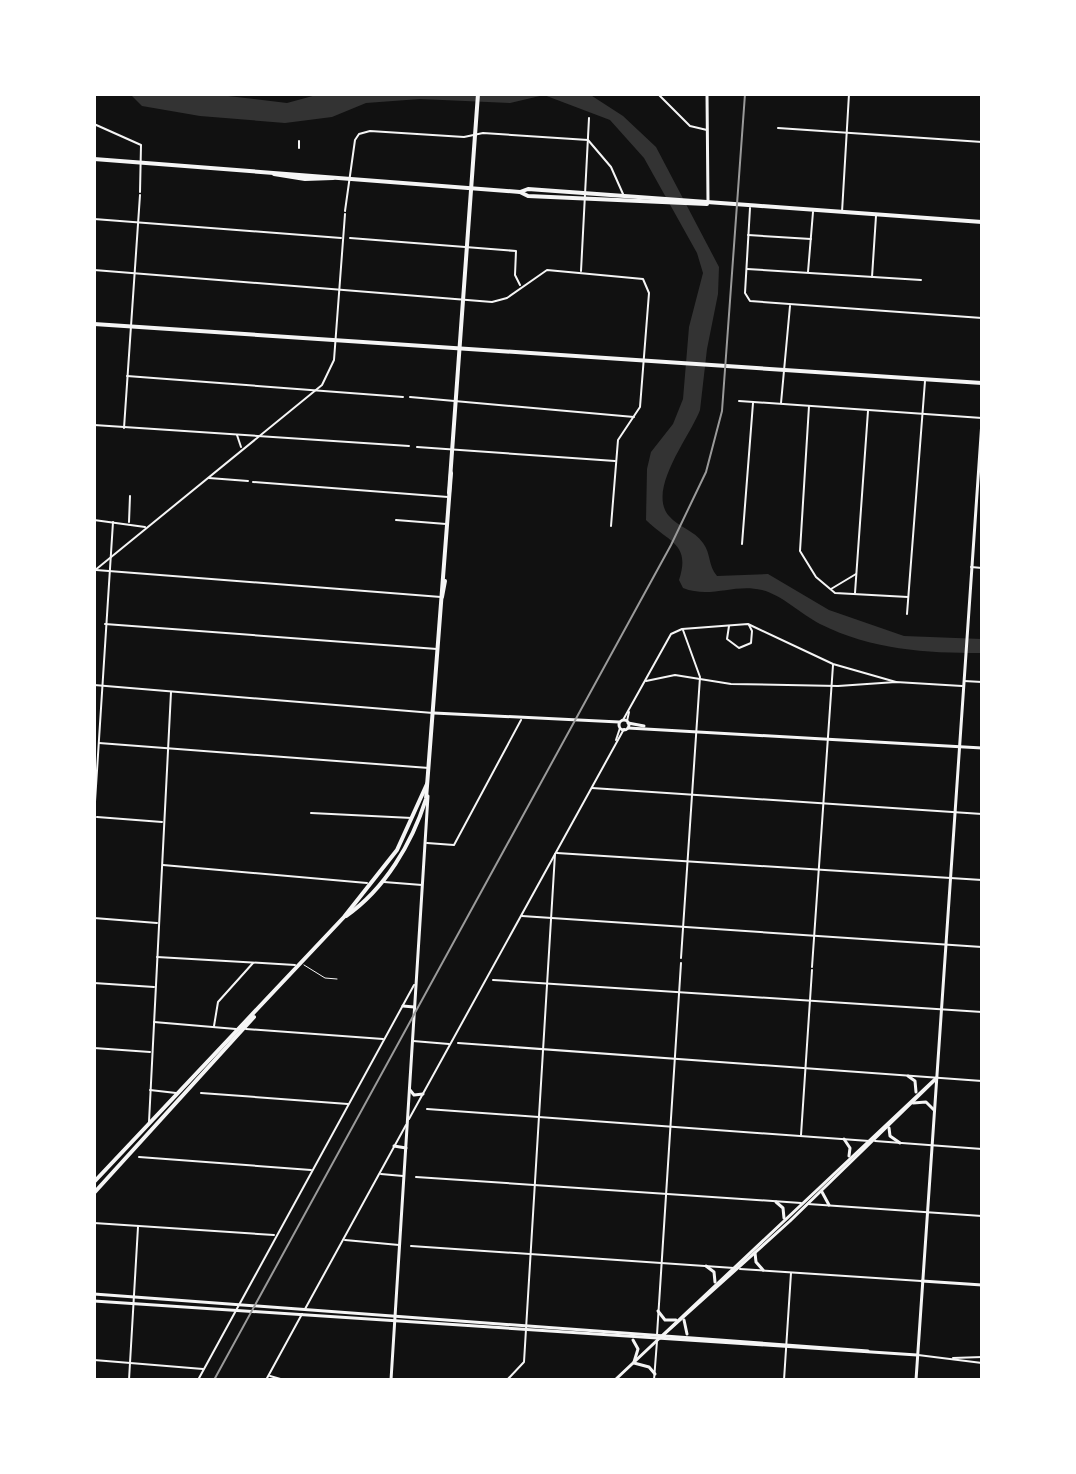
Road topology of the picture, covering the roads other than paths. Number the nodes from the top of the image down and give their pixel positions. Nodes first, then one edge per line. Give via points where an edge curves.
1 (478, 94) edge
2 (658, 94) edge
3 (707, 94) edge
4 (849, 94) edge
5 (589, 118) dead end
6 (94, 124) edge
7 (778, 128) dead end
8 (708, 130) junction
9 (847, 133) junction
10 (474, 135) junction
11 (588, 140) junction
12 (299, 141) dead end
13 (982, 142) edge
14 (299, 148) dead end
15 (94, 159) edge
16 (142, 163) junction
17 (350, 178) junction
18 (471, 188) junction
19 (520, 192) junction
20 (585, 192) junction
21 (623, 194) junction
22 (586, 199) junction
23 (665, 201) junction
24 (707, 204) junction
25 (750, 207) junction
26 (813, 210) junction
27 (842, 212) junction
28 (876, 215) junction
29 (94, 219) edge
30 (138, 222) junction
31 (982, 222) edge
32 (748, 235) junction
33 (343, 238) junction
34 (350, 238) dead end
35 (811, 239) junction
36 (466, 247) junction
37 (747, 269) junction
38 (94, 270) edge
39 (581, 272) junction
40 (808, 272) junction
41 (135, 273) junction
42 (872, 277) junction
43 (921, 280) dead end
44 (521, 287) junction
45 (339, 289) junction
46 (463, 299) junction
47 (790, 304) junction
48 (982, 318) edge
49 (94, 324) edge
50 (131, 327) junction
51 (336, 342) junction
52 (459, 351) junction
53 (644, 363) junction
54 (785, 370) junction
55 (127, 376) junction
56 (925, 379) junction
57 (982, 383) edge
58 (312, 391) junction
59 (403, 397) dead end
60 (410, 397) dead end
61 (456, 401) junction
62 (739, 401) dead end
63 (753, 402) junction
64 (781, 404) junction
65 (809, 406) junction
66 (868, 410) junction
67 (922, 414) junction
68 (635, 417) junction
69 (982, 419) edge
70 (94, 425) edge
71 (124, 428) junction
72 (237, 434) junction
73 (259, 435) junction
74 (409, 446) dead end
75 (417, 447) dead end
76 (981, 448) edge
77 (242, 449) junction
78 (452, 450) junction
79 (616, 461) junction
80 (206, 478) junction
81 (248, 481) dead end
82 (253, 482) dead end
83 (449, 495) junction
84 (130, 496) dead end
85 (976, 503) junction
86 (982, 503) edge
87 (94, 520) edge
88 (396, 520) dead end
89 (113, 522) junction
90 (129, 523) junction
91 (447, 524) junction
92 (611, 526) dead end
93 (146, 528) junction
94 (742, 544) dead end
95 (110, 558) junction
96 (971, 567) junction
97 (982, 568) edge
98 (109, 570) junction
99 (94, 571) edge
100 (856, 574) junction
101 (830, 589) junction
102 (855, 594) junction
103 (442, 597) junction
104 (908, 597) junction
105 (907, 614) dead end
106 (105, 624) junction
107 (748, 624) junction
108 (730, 625) junction
109 (682, 629) junction
110 (438, 649) junction
111 (833, 664) junction
112 (700, 677) junction
113 (645, 681) junction
114 (896, 682) junction
115 (982, 682) edge
116 (963, 684) junction
117 (94, 685) edge
118 (831, 686) junction
119 (102, 687) junction
120 (171, 692) junction
121 (434, 713) junction
122 (522, 719) junction
123 (624, 725) junction
124 (696, 729) junction
125 (94, 730) edge
126 (99, 731) junction
127 (827, 738) junction
128 (99, 743) junction
129 (959, 746) junction
130 (167, 748) junction
131 (982, 748) edge
132 (430, 768) junction
133 (427, 784) junction
134 (590, 788) junction
135 (692, 795) junction
136 (823, 803) junction
137 (954, 812) junction
138 (311, 813) dead end
139 (982, 814) edge
140 (94, 817) edge
141 (413, 818) junction
142 (163, 822) junction
143 (426, 843) junction
144 (555, 853) junction
145 (688, 861) junction
146 (162, 865) junction
147 (820, 870) junction
148 (949, 878) junction
149 (982, 880) edge
150 (381, 882) junction
151 (371, 885) junction
152 (423, 885) junction
153 (520, 916) junction
154 (344, 917) junction
155 (94, 918) edge
156 (552, 918) junction
157 (158, 923) junction
158 (684, 927) junction
159 (815, 935) junction
160 (945, 944) junction
161 (982, 947) edge
162 (156, 957) junction
163 (681, 958) dead end
164 (254, 962) junction
165 (681, 963) dead end
166 (301, 964) junction
167 (337, 979) dead end
168 (493, 980) dead end
169 (417, 981) junction
170 (94, 983) edge
171 (548, 984) junction
172 (155, 987) junction
173 (679, 992) junction
174 (810, 1001) junction
175 (403, 1006) junction
176 (415, 1009) junction
177 (940, 1009) junction
178 (257, 1012) junction
179 (982, 1012) edge
180 (153, 1022) junction
181 (214, 1027) junction
182 (237, 1029) junction
183 (246, 1029) junction
184 (384, 1039) junction
185 (413, 1041) junction
186 (458, 1043) dead end
187 (450, 1044) junction
188 (94, 1048) edge
189 (543, 1051) junction
190 (151, 1052) junction
191 (675, 1059) junction
192 (805, 1069) junction
193 (908, 1076) junction
194 (936, 1078) junction
195 (982, 1081) edge
196 (149, 1090) junction
197 (410, 1090) junction
198 (177, 1093) junction
199 (201, 1093) dead end
200 (423, 1094) junction
201 (916, 1094) junction
202 (913, 1103) junction
203 (349, 1104) junction
204 (427, 1109) dead end
205 (934, 1110) junction
206 (539, 1118) junction
207 (408, 1122) junction
208 (149, 1123) junction
209 (889, 1126) junction
210 (670, 1127) junction
211 (801, 1135) junction
212 (146, 1138) junction
213 (844, 1139) junction
214 (867, 1140) junction
215 (873, 1141) junction
216 (900, 1143) junction
217 (931, 1145) junction
218 (394, 1146) junction
219 (406, 1148) junction
220 (982, 1149) edge
221 (849, 1156) junction
222 (139, 1157) dead end
223 (312, 1170) junction
224 (379, 1174) junction
225 (404, 1176) junction
226 (99, 1177) junction
227 (416, 1177) dead end
228 (94, 1182) edge
229 (535, 1185) junction
230 (823, 1189) junction
231 (94, 1193) edge
232 (666, 1194) junction
233 (776, 1202) junction
234 (800, 1203) junction
235 (807, 1204) junction
236 (829, 1205) junction
237 (927, 1212) junction
238 (982, 1216) edge
239 (784, 1218) junction
240 (94, 1223) edge
241 (139, 1226) junction
242 (275, 1235) junction
243 (343, 1240) junction
244 (400, 1245) junction
245 (411, 1246) dead end
246 (755, 1253) junction
247 (531, 1254) junction
248 (661, 1263) junction
249 (706, 1266) junction
250 (731, 1268) junction
251 (738, 1268) junction
252 (763, 1270) junction
253 (791, 1272) junction
254 (922, 1281) junction
255 (715, 1283) junction
256 (982, 1285) edge
257 (94, 1294) edge
258 (134, 1297) junction
259 (94, 1301) edge
260 (133, 1303) junction
261 (239, 1305) junction
262 (305, 1309) junction
263 (235, 1311) junction
264 (658, 1311) junction
265 (301, 1315) junction
266 (395, 1315) junction
267 (676, 1320) junction
268 (684, 1320) junction
269 (395, 1322) junction
270 (526, 1324) junction
271 (526, 1331) junction
272 (659, 1334) junction
273 (668, 1334) junction
274 (689, 1336) junction
275 (629, 1338) junction
276 (657, 1340) junction
277 (787, 1343) junction
278 (786, 1349) junction
279 (869, 1352) junction
280 (917, 1355) junction
281 (982, 1357) edge
282 (953, 1358) junction
283 (94, 1360) edge
284 (131, 1363) junction
285 (634, 1363) junction
286 (982, 1363) edge
287 (204, 1369) junction
288 (655, 1374) junction
289 (269, 1375) junction
290 (129, 1380) edge
291 (198, 1380) edge
292 (266, 1380) edge
293 (284, 1380) edge
294 (391, 1380) edge
295 (507, 1380) edge
296 (615, 1380) edge
297 (654, 1380) edge
298 (784, 1380) edge
299 (916, 1380) edge

1 - 10 main road
2 - 8 street via 690,126
3 - 8 street
4 - 9 street
5 - 11 street
6 - 16 street via 137,142
7 - 9 street
8 - 24 street
9 - 13 street
9 - 27 street
10 - 11 street
10 - 17 street via 359,134
10 - 18 main road
11 - 20 street
11 - 21 street via 611,167
12 - 14 street
15 - 16 main road
16 - 17 main road
16 - 30 street
17 - 18 main road
17 - 33 street
18 - 19 main road
18 - 36 main road
19 - 20 main road
19 - 22 main road
20 - 21 main road
20 - 22 street
21 - 23 main road
22 - 23 main road
22 - 39 street
23 - 24 main road
24 - 25 main road
25 - 26 main road
25 - 32 street
26 - 27 main road
26 - 35 street
27 - 28 main road
28 - 31 main road
28 - 42 street
29 - 30 street
30 - 33 street
30 - 41 street
32 - 35 street
32 - 37 street
33 - 45 street
34 - 36 street
35 - 40 street
36 - 44 street via 516,251 515,275
36 - 46 main road
37 - 40 street
37 - 47 street via 748,300
38 - 41 street
39 - 44 street via 543,271
39 - 53 street via 645,281 649,296
40 - 42 street
41 - 45 street
41 - 50 street
42 - 43 street
44 - 46 street via 499,301
45 - 46 street
45 - 51 street
46 - 52 main road
47 - 48 street
47 - 54 street
49 - 50 main road
50 - 51 main road
50 - 55 street
51 - 52 main road
51 - 58 street via 333,366
52 - 53 main road
52 - 61 main road
53 - 54 main road
53 - 68 street
54 - 56 main road
54 - 64 street
55 - 58 street
55 - 71 street
56 - 57 main road
56 - 67 street
58 - 59 street
58 - 73 street
60 - 61 street
61 - 68 street
61 - 78 main road
62 - 63 street
63 - 64 street
63 - 94 street
64 - 65 street
65 - 66 street
65 - 101 street via 800,551
66 - 67 street
66 - 100 street
67 - 69 street
67 - 104 street
68 - 79 street via 620,436
69 - 76 street
70 - 71 street
71 - 72 street
72 - 73 street
72 - 77 street
73 - 74 street
73 - 77 street
75 - 78 street
76 - 85 street
77 - 80 street
78 - 79 street
78 - 83 main road
79 - 92 street
80 - 81 street
80 - 93 street
82 - 83 street
83 - 91 main road
84 - 90 street
85 - 86 street
85 - 96 street
87 - 89 street
88 - 91 street
89 - 90 street
89 - 95 street
90 - 93 street
91 - 103 main road
93 - 95 street
95 - 98 street
95 - 99 street
96 - 97 street
96 - 116 street
98 - 99 street
98 - 103 street
98 - 106 street
100 - 101 street
100 - 102 street
101 - 102 street
102 - 104 street
103 - 110 main road
104 - 105 street
106 - 110 street
106 - 119 street
107 - 108 street
107 - 108 street via 751,643 739,648 727,639
107 - 111 street
108 - 109 street
109 - 112 street
109 - 113 street via 671,634
110 - 121 main road
111 - 114 street
111 - 118 street
112 - 113 street
112 - 118 street via 731,684
112 - 124 street
113 - 123 street
114 - 116 street
114 - 118 street
115 - 116 street
116 - 129 street
117 - 119 street
118 - 127 street
119 - 120 street
119 - 126 street
120 - 121 street
120 - 130 street
121 - 122 street
121 - 132 main road
122 - 123 street
122 - 143 street via 454,845
123 - 124 street
123 - 134 street
124 - 127 street
124 - 135 street
125 - 126 street
126 - 128 street
127 - 129 street
127 - 136 street
128 - 130 street
128 - 140 street
129 - 131 street
129 - 137 street
130 - 132 street
130 - 142 street
132 - 133 main road
133 - 141 main road
133 - 143 street
133 - 150 main road via 415,830
134 - 135 street
134 - 144 street
135 - 136 street
135 - 145 street
136 - 137 street
136 - 147 street
137 - 139 street
137 - 148 street
138 - 141 street
140 - 142 street
141 - 151 main road
142 - 146 street
143 - 152 street
144 - 145 street
144 - 153 street
144 - 156 street
145 - 147 street
145 - 158 street
146 - 151 street via 363,880
146 - 157 street
147 - 148 street
147 - 159 street
148 - 149 street
148 - 160 street
150 - 152 street
150 - 154 main road
151 - 154 main road
152 - 169 street
153 - 156 street
153 - 187 street
154 - 166 main road
155 - 157 street
156 - 158 street
156 - 171 street
157 - 162 street
158 - 159 street
158 - 163 street
159 - 160 street
159 - 174 street
160 - 161 street
160 - 177 street
162 - 164 street
162 - 172 street
164 - 166 street
164 - 181 street via 218,1002
165 - 173 street
166 - 167 lane
166 - 178 main road
168 - 171 street
169 - 175 street
169 - 176 street
170 - 172 street
171 - 173 street
171 - 189 street
172 - 180 street
173 - 174 street
173 - 191 street
174 - 177 street
174 - 192 street
175 - 176 street
175 - 184 street
176 - 185 street
177 - 179 street
177 - 194 street
178 - 182 main road
178 - 183 main road
180 - 181 street
180 - 190 street
181 - 182 street
182 - 198 main road
183 - 184 street
183 - 212 main road
184 - 203 street
185 - 187 street
185 - 197 street
186 - 189 street
187 - 200 street
188 - 190 street
189 - 191 street
189 - 206 street
190 - 196 street
191 - 192 street
191 - 210 street
192 - 193 street
192 - 211 street
193 - 194 street
193 - 201 street via 915,1081
194 - 195 street
194 - 201 street
194 - 202 street
194 - 205 street
196 - 198 street
196 - 208 street
197 - 200 street
197 - 207 street
198 - 208 main road
199 - 203 street
200 - 207 street
201 - 214 street
202 - 205 street via 923,1101
202 - 209 street
203 - 223 street
204 - 206 street
205 - 217 street
206 - 210 street
206 - 229 street
207 - 218 street
207 - 219 street
208 - 212 main road
208 - 226 main road
209 - 215 street
209 - 216 street via 890,1136
210 - 211 street
210 - 232 street
211 - 213 street
212 - 231 main road
213 - 214 street
213 - 221 street
214 - 215 street
214 - 221 street
215 - 216 street
215 - 230 street
216 - 217 street
217 - 220 street
217 - 237 street
218 - 219 street
218 - 224 street
219 - 225 street
221 - 234 street
222 - 223 street
223 - 242 street
224 - 225 street
224 - 243 street
225 - 244 street
226 - 228 main road
226 - 231 main road
227 - 229 street
229 - 232 street
229 - 247 street
230 - 235 street
230 - 236 street via 822,1198
232 - 233 street
232 - 248 street
233 - 234 street
233 - 239 street
234 - 235 street
234 - 239 street
235 - 236 street
235 - 246 street
236 - 237 street
237 - 238 street
237 - 254 street
239 - 250 street
240 - 241 street
241 - 242 street
241 - 258 street
242 - 261 street
243 - 244 street
243 - 262 street
244 - 266 street
245 - 247 street
246 - 251 street
246 - 252 street
247 - 248 street
247 - 270 street
248 - 249 street
248 - 264 street
249 - 250 street
249 - 255 street via 714,1272
250 - 251 street
250 - 255 street
251 - 252 street
251 - 268 street
252 - 253 street
253 - 254 street
253 - 277 street
254 - 256 street
254 - 280 street
255 - 267 street
257 - 258 street
258 - 260 street
258 - 261 street
259 - 260 street
260 - 263 street
260 - 284 street
261 - 262 street
261 - 263 street
262 - 265 street
262 - 266 street
263 - 265 street
263 - 287 street
264 - 267 street via 665,1320
264 - 272 street
265 - 269 street
265 - 289 street
266 - 269 street
266 - 270 street
267 - 272 street
268 - 273 street
268 - 274 street
269 - 271 street
269 - 294 street
270 - 271 street
270 - 272 street
271 - 275 street
271 - 295 street via 524,1362
272 - 273 street
272 - 276 street
273 - 274 street
273 - 276 street
274 - 277 street
275 - 276 street
275 - 285 street via 637,1345
276 - 278 street
276 - 285 street
276 - 288 street
277 - 278 street
277 - 279 street
278 - 279 street
278 - 298 street
279 - 280 street
280 - 282 street
280 - 299 street
281 - 282 street
282 - 286 street
283 - 284 street
284 - 287 street
284 - 290 street
285 - 288 street
285 - 296 street
287 - 291 street
288 - 297 street
289 - 292 street
289 - 293 street

